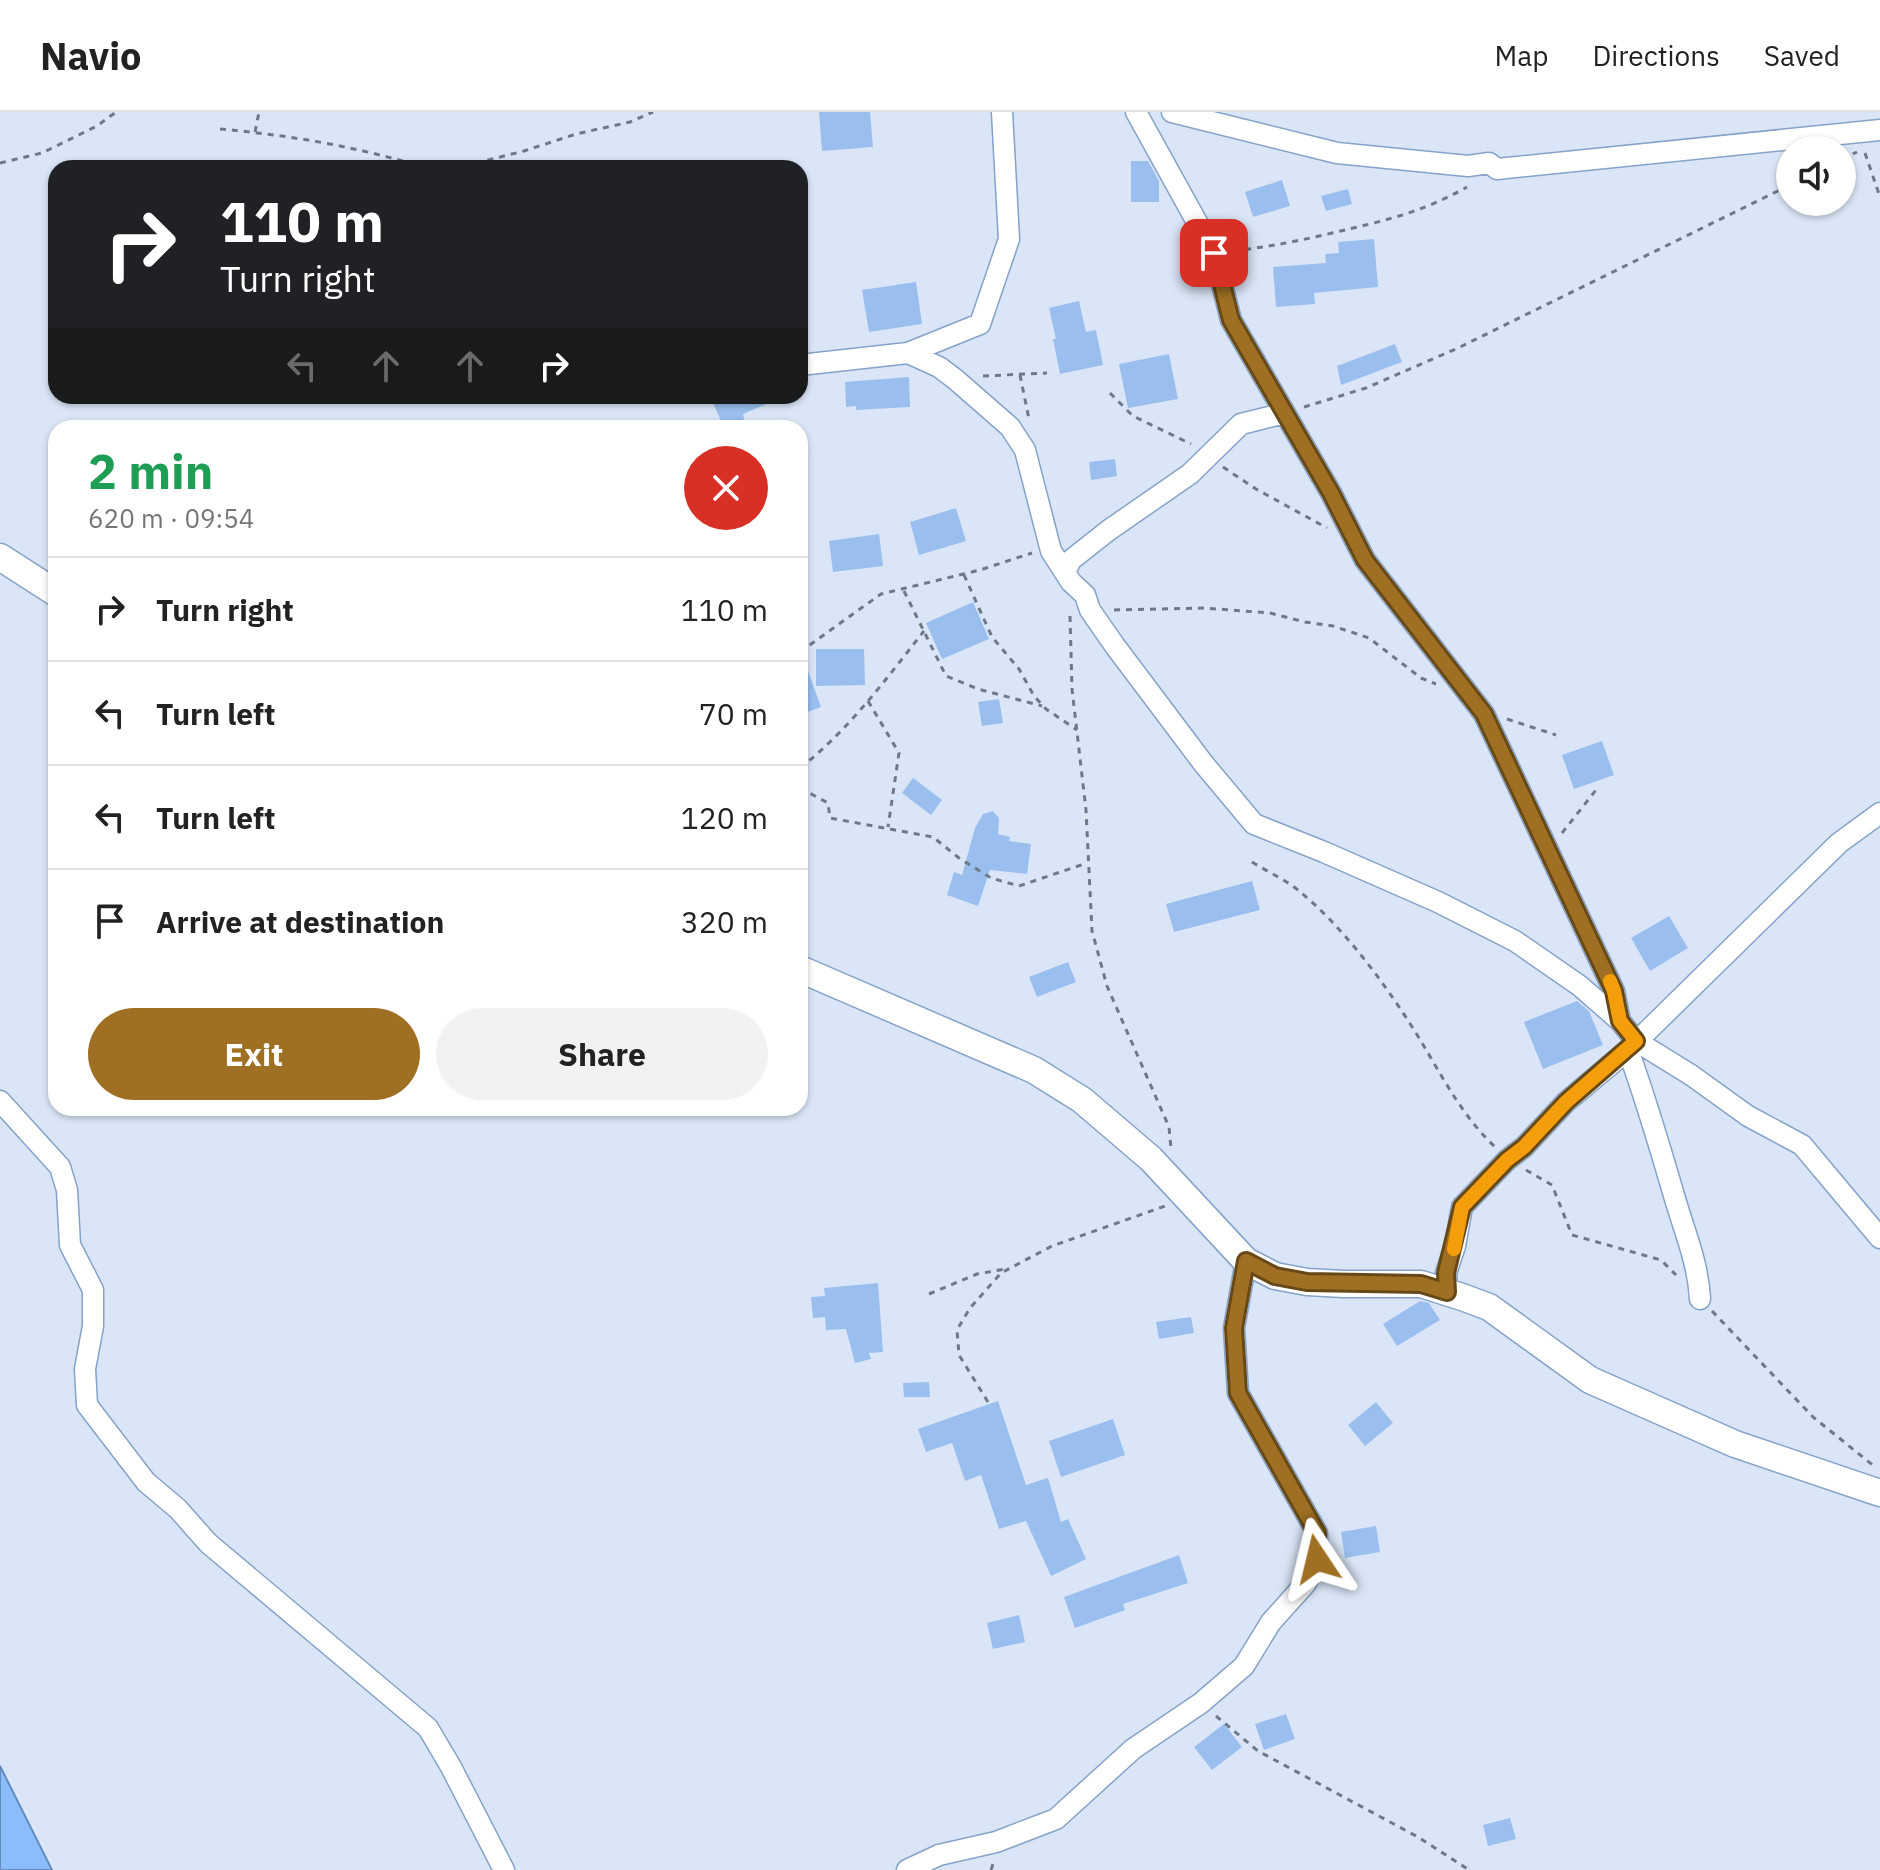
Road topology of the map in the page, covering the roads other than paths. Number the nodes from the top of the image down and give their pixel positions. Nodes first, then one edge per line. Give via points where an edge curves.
1 (1002, 112) edge
2 (1136, 112) edge
3 (1172, 112) edge
4 (1880, 130) edge
5 (908, 353) junction
6 (808, 364) edge
7 (1285, 413) junction
8 (0, 557) edge
9 (1068, 577) junction
10 (48, 588) edge
11 (1880, 813) edge
12 (808, 972) edge
13 (1620, 1021) junction
14 (1632, 1046) junction
15 (0, 1101) edge
16 (1880, 1238) edge
17 (1246, 1261) junction
18 (1447, 1292) junction
19 (1700, 1299) road end
20 (1880, 1493) edge
21 (504, 1870) edge
22 (907, 1870) edge

1 - 5 street via 1009,239 980,324
2 - 7 street via 1214,253 1231,320
3 - 4 street via 1337,153 1468,166 1489,163 1497,169
5 - 6 street
5 - 9 street via 939,367 1010,427 1025,450 1051,551
7 - 9 street via 1241,424 1190,474 1071,560
7 - 13 street via 1365,560 1478,707 1614,991
8 - 10 street
9 - 13 street via 1203,763 1254,824 1515,941
11 - 14 street via 1839,843
12 - 17 street via 1034,1070 1082,1100 1151,1159
13 - 14 street
14 - 16 street via 1691,1075 1748,1116 1802,1145
14 - 18 street via 1566,1102 1462,1207 1446,1273
14 - 19 street via 1699,1273
15 - 21 street via 60,1167 67,1190 70,1245 93,1290 87,1405 146,1482 208,1543 428,1728
17 - 18 street via 1275,1276 1307,1282 1421,1284
17 - 22 street via 1234,1328 1238,1393 1317,1533 1317,1559 1306,1583 1271,1622 1244,1666 1133,1749 1056,1819
18 - 20 street via 1489,1307 1590,1380 1735,1444

